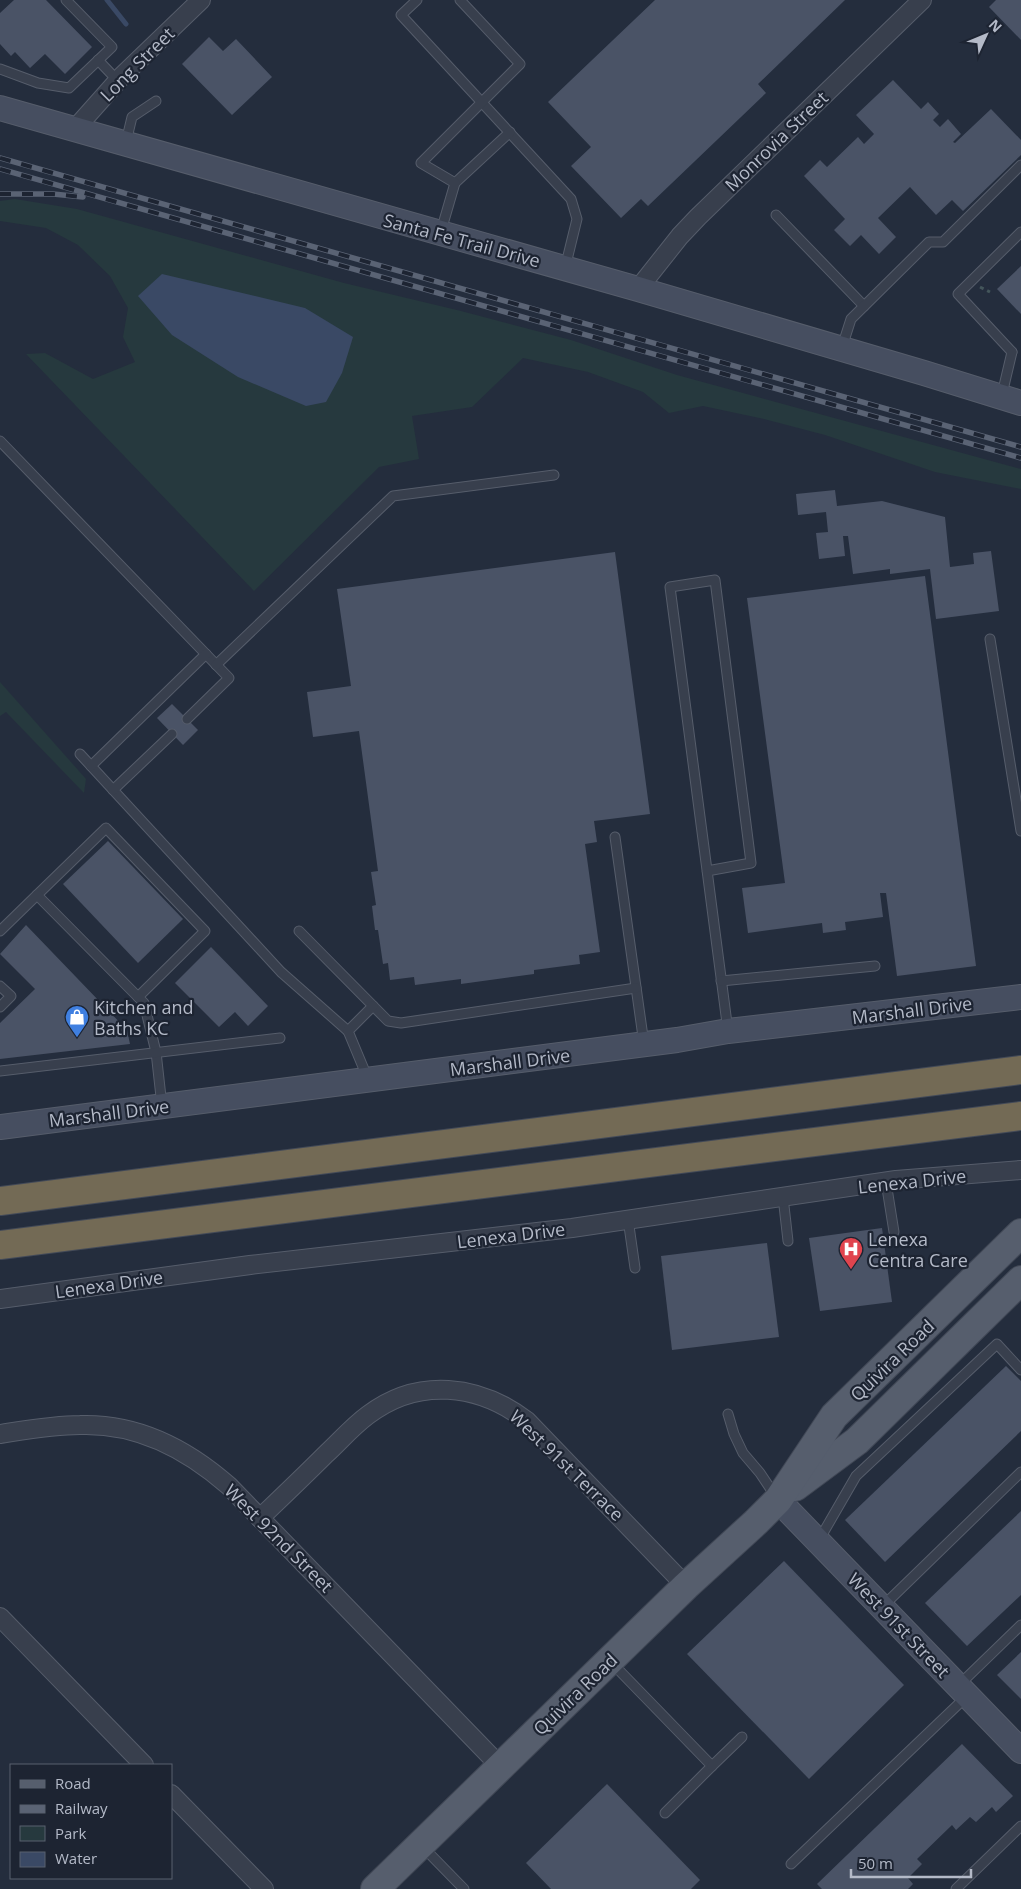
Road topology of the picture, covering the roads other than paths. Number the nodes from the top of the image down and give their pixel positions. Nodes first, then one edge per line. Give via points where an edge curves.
1 (66, 0) edge
2 (201, 0) edge
3 (417, 0) edge
4 (460, 0) edge
5 (922, 0) edge
6 (98, 60) junction
7 (0, 69) edge
8 (118, 81) junction
9 (156, 101) dead end
10 (482, 103) junction
11 (0, 108) edge
12 (74, 130) junction
13 (510, 132) junction
14 (126, 144) junction
15 (1021, 165) edge
16 (456, 183) junction
17 (776, 215) dead end
18 (1021, 232) edge
19 (440, 234) junction
20 (565, 268) junction
21 (638, 289) junction
22 (864, 306) junction
23 (842, 348) junction
24 (1016, 351) edge
25 (1015, 396) edge
26 (0, 441) edge
27 (554, 475) dead end
28 (990, 638) dead end
29 (206, 654) junction
30 (216, 665) junction
31 (187, 719) dead end
32 (172, 734) dead end
33 (80, 754) dead end
34 (91, 766) junction
35 (113, 790) junction
36 (1021, 831) edge
37 (615, 837) dead end
38 (707, 871) junction
39 (37, 895) junction
40 (0, 931) edge
41 (299, 931) dead end
42 (875, 966) dead end
43 (721, 981) junction
44 (0, 986) edge
45 (636, 988) junction
46 (138, 997) junction
47 (1021, 997) edge
48 (373, 1006) junction
49 (0, 1007) edge
50 (348, 1031) junction
51 (728, 1032) junction
52 (280, 1038) dead end
53 (644, 1045) junction
54 (156, 1052) junction
55 (1021, 1070) edge
56 (0, 1071) edge
57 (368, 1080) junction
58 (162, 1106) junction
59 (1021, 1116) edge
60 (0, 1127) edge
61 (1021, 1170) edge
62 (886, 1182) junction
63 (783, 1196) junction
64 (0, 1200) edge
65 (628, 1219) junction
66 (894, 1232) dead end
67 (1021, 1233) edge
68 (788, 1241) dead end
69 (0, 1245) edge
70 (635, 1268) dead end
71 (1021, 1280) edge
72 (0, 1299) edge
73 (1021, 1370) edge
74 (728, 1414) dead end
75 (0, 1434) edge
76 (1021, 1472) edge
77 (778, 1500) junction
78 (260, 1518) junction
79 (818, 1541) junction
80 (686, 1586) junction
81 (881, 1607) junction
82 (0, 1617) edge
83 (1021, 1625) edge
84 (610, 1660) junction
85 (963, 1691) junction
86 (742, 1737) dead end
87 (1021, 1751) edge
88 (143, 1764) edge
89 (500, 1766) junction
90 (712, 1766) junction
91 (172, 1795) edge
92 (665, 1813) dead end
93 (1021, 1826) edge
94 (420, 1844) junction
95 (791, 1864) dead end
96 (461, 1888) edge
97 (264, 1889) edge
98 (375, 1889) edge
99 (956, 1889) edge

1 - 6 lane via 112,47
2 - 8 street, Long Street
3 - 10 lane via 401,15
4 - 10 lane via 520,64
5 - 21 street, Monrovia Street via 698,217
6 - 7 lane via 69,88 38,84
6 - 8 lane
8 - 12 street, Long Street
9 - 14 lane via 132,116
10 - 13 lane
10 - 16 lane via 422,163
11 - 12 street, Santa Fe Trail Drive
12 - 14 street, Santa Fe Trail Drive
13 - 16 lane
13 - 20 lane via 571,199 577,219
14 - 19 street, Santa Fe Trail Drive
15 - 22 lane via 943,242 929,242
16 - 19 lane
17 - 22 lane
18 - 24 lane via 958,294
19 - 20 street, Santa Fe Trail Drive
20 - 21 street, Santa Fe Trail Drive
21 - 23 street, Santa Fe Trail Drive
22 - 23 lane via 851,319
23 - 25 street, Santa Fe Trail Drive
24 - 25 lane
26 - 29 lane
27 - 30 lane via 393,496
28 - 36 lane
29 - 30 lane
29 - 34 lane
30 - 31 lane via 229,678
32 - 35 lane
33 - 34 lane
34 - 35 lane
35 - 50 lane via 282,972
37 - 45 lane
38 - 38 lane via 670,587 715,580 751,863
38 - 43 lane
39 - 40 lane
39 - 46 lane
39 - 46 lane via 106,828 205,931
41 - 48 lane
42 - 43 lane
43 - 51 lane
44 - 49 lane via 11,996
45 - 48 lane via 402,1024 388,1021
45 - 53 lane
46 - 54 lane via 144,1003
47 - 51 street, Marshall Drive
48 - 50 lane
50 - 57 lane
51 - 53 street, Marshall Drive
52 - 54 lane
53 - 57 street, Marshall Drive
54 - 56 lane
54 - 58 lane
55 - 64 highway
57 - 58 street, Marshall Drive
58 - 60 street, Marshall Drive
59 - 69 highway
61 - 62 street, Lenexa Drive
62 - 63 street, Lenexa Drive
62 - 66 lane
63 - 65 street, Lenexa Drive
63 - 68 lane
65 - 70 lane
65 - 72 street, Lenexa Drive
67 - 77 main road, Quivira Road via 834,1416
71 - 77 main road, Quivira Road via 857,1441
73 - 79 lane via 997,1344 856,1476
74 - 77 lane via 743,1453
75 - 78 street, West 92nd Street via 79,1424 115,1427 150,1436 184,1451 210,1469
76 - 81 lane
77 - 79 street, West 91st Street
77 - 80 main road, Quivira Road
78 - 80 street, West 91st Terrace via 368,1415 393,1400 420,1391 448,1389 471,1392 510,1407 527,1420
78 - 89 street, West 92nd Street
79 - 81 street, West 91st Street
80 - 84 main road, Quivira Road
81 - 85 street, West 91st Street
82 - 88 street
83 - 85 lane
84 - 89 main road, Quivira Road
84 - 90 lane
85 - 87 street, West 91st Street
85 - 95 lane
86 - 90 lane
89 - 94 main road, Quivira Road
90 - 92 lane
91 - 97 street
93 - 99 lane
94 - 96 lane
94 - 98 main road, Quivira Road

